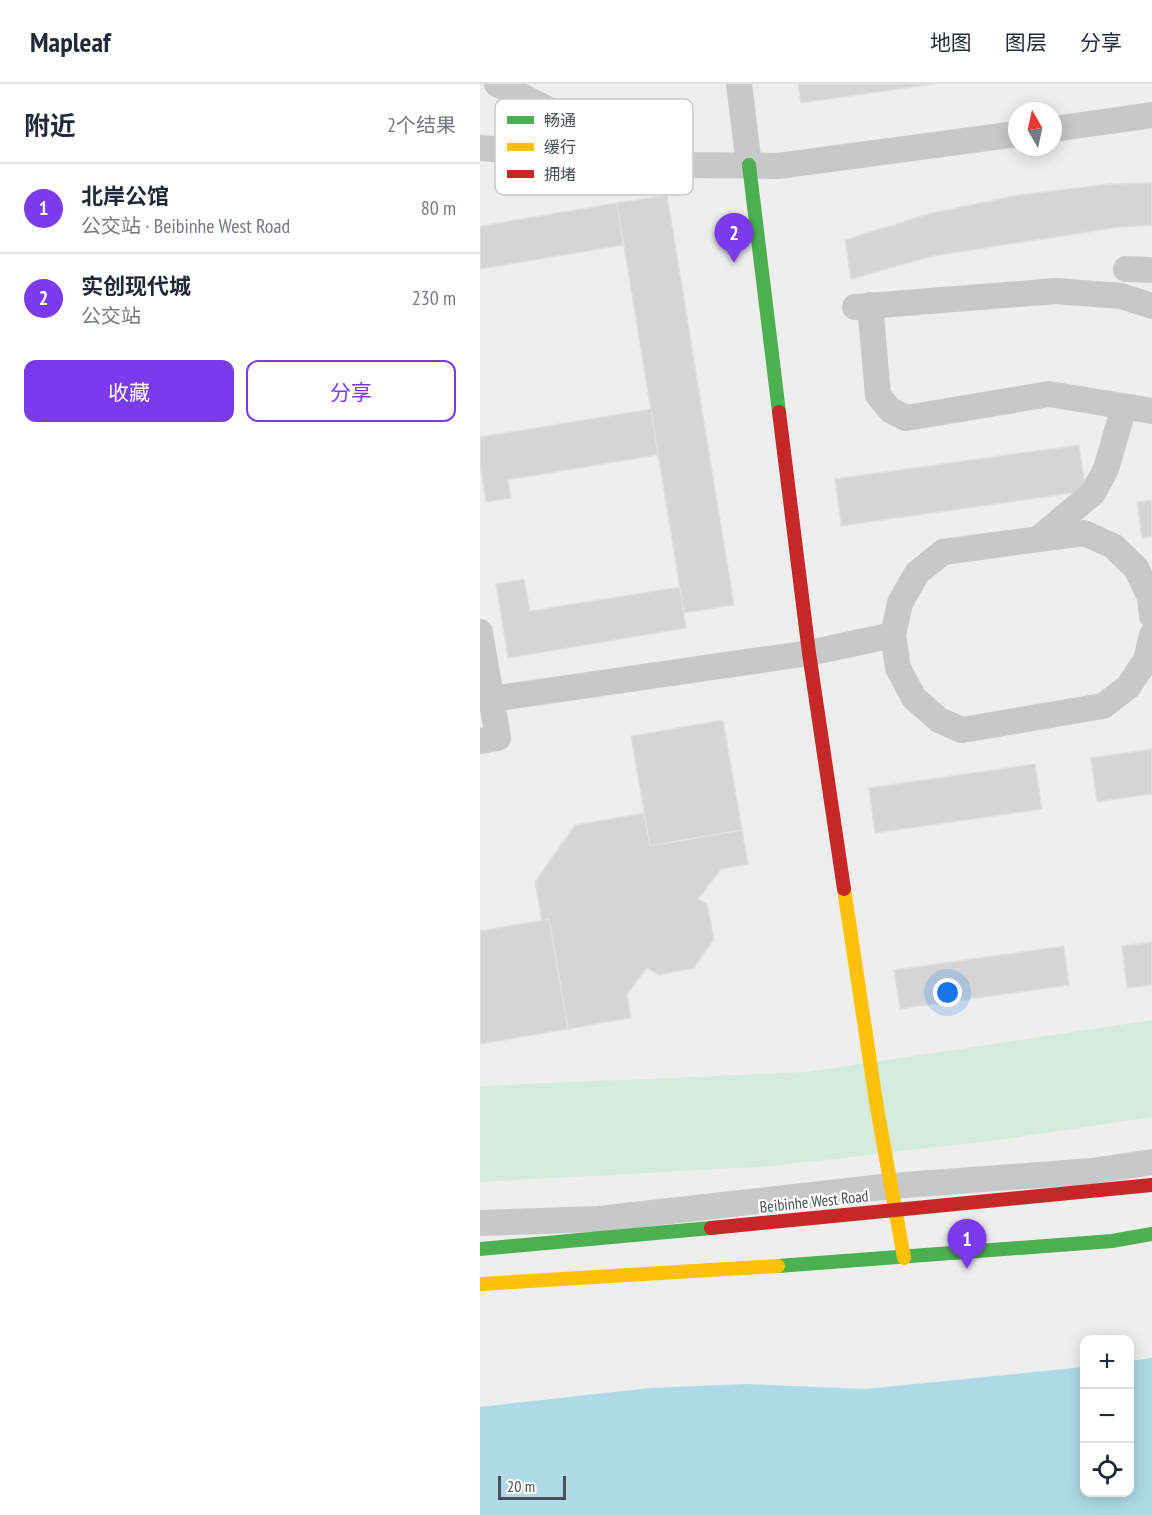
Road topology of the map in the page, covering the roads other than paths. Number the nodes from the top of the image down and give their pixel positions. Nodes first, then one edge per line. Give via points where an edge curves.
1 (497, 84) edge
2 (739, 84) edge
3 (527, 99) edge
4 (1152, 115) edge
5 (1062, 128) edge
6 (1008, 135) edge
7 (480, 148) edge
8 (495, 149) edge
9 (693, 165) edge
10 (749, 165) junction
11 (1126, 268) dead end
12 (1152, 270) edge
13 (1152, 306) edge
14 (1124, 407) junction
15 (1152, 411) edge
16 (1038, 539) junction
17 (1147, 578) edge
18 (1152, 616) edge
19 (480, 632) edge
20 (893, 635) junction
21 (1152, 635) edge
22 (808, 653) junction
23 (1149, 659) edge
24 (491, 699) junction
25 (480, 741) edge
26 (1152, 1162) edge
27 (1152, 1185) edge
28 (894, 1197) junction
29 (480, 1223) edge
30 (882, 1227) dead end
31 (1152, 1234) edge
32 (852, 1244) dead end
33 (480, 1249) edge
34 (904, 1258) junction
35 (801, 1264) junction
36 (480, 1284) edge

1 - 3 street
2 - 10 street
4 - 5 street
6 - 10 street via 778,166
7 - 8 street
9 - 10 street
10 - 22 main road
11 - 12 street
13 - 14 street via 1121,296 1056,291 862,306 878,395 890,410 906,418 1049,394
14 - 15 street
14 - 16 street via 1106,469 1093,493
16 - 17 street via 1084,533 1113,546
16 - 20 street via 943,552 917,573 900,603
17 - 18 street
19 - 24 street
20 - 22 street
20 - 23 street via 898,668 914,698 939,720 962,730 1103,706 1128,687
21 - 23 street
22 - 24 street
22 - 28 main road
24 - 25 street via 498,738
26 - 28 street
27 - 28 main road, Beibinhe West Road via 1096,1193
28 - 29 street via 600,1219
28 - 30 main road
28 - 33 main road, Beibinhe West Road via 600,1241
28 - 34 main road
31 - 34 main road via 1112,1241
32 - 35 main road
34 - 35 main road
35 - 36 main road

